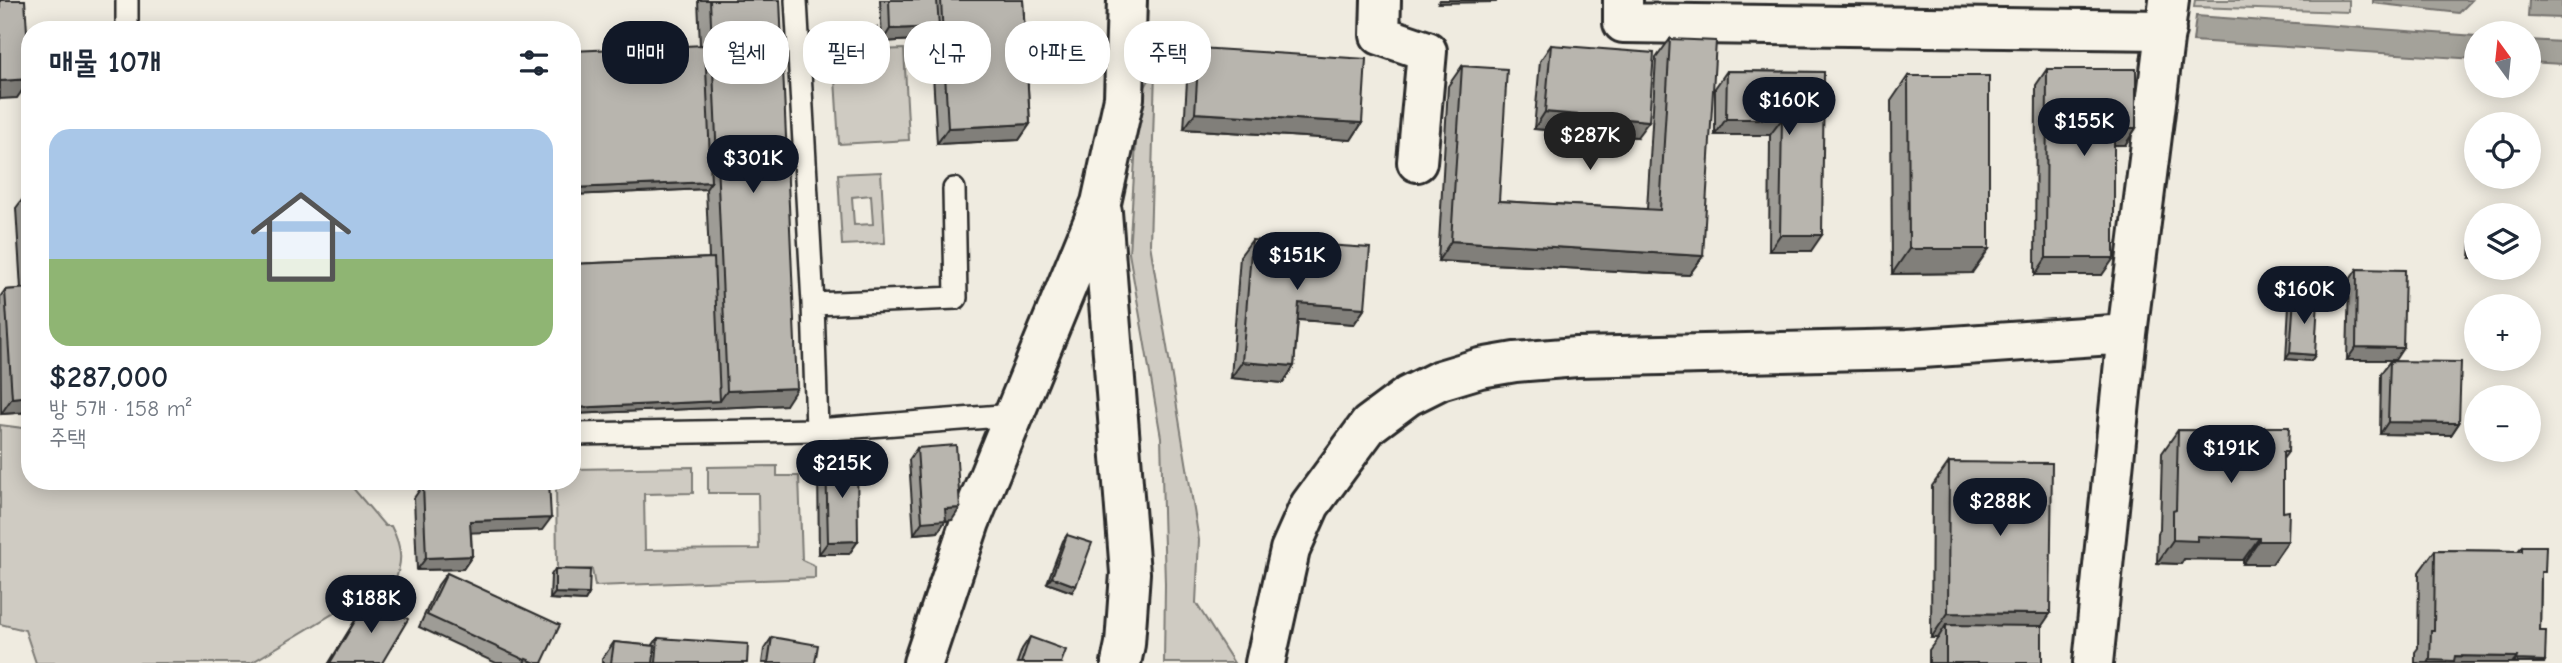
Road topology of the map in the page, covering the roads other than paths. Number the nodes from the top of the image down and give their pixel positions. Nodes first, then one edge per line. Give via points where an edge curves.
1 (127, 0) edge
2 (796, 0) edge
3 (1127, 0) edge
4 (1381, 0) edge
5 (1623, 0) edge
6 (2168, 15) edge
7 (128, 21) edge
8 (1417, 162) dead end
9 (954, 190) dead end
10 (1101, 203) junction
11 (813, 304) junction
12 (2127, 334) junction
13 (1014, 415) junction
14 (817, 430) junction
15 (581, 434) edge
16 (923, 663) edge
17 (1121, 663) edge
18 (1265, 663) edge
19 (2093, 663) edge

1 - 7 lane
2 - 11 lane
3 - 10 street via 1124,98
4 - 8 street via 1380,36 1427,51
5 - 6 street via 1623,23
6 - 12 street
9 - 11 lane via 956,298
10 - 13 street
10 - 17 street via 1130,573
11 - 14 lane
12 - 18 street via 1908,349 1577,357 1515,362 1440,380 1408,396 1370,425 1310,505 1290,550
12 - 19 street
13 - 14 lane
13 - 16 street via 970,522
14 - 15 lane

